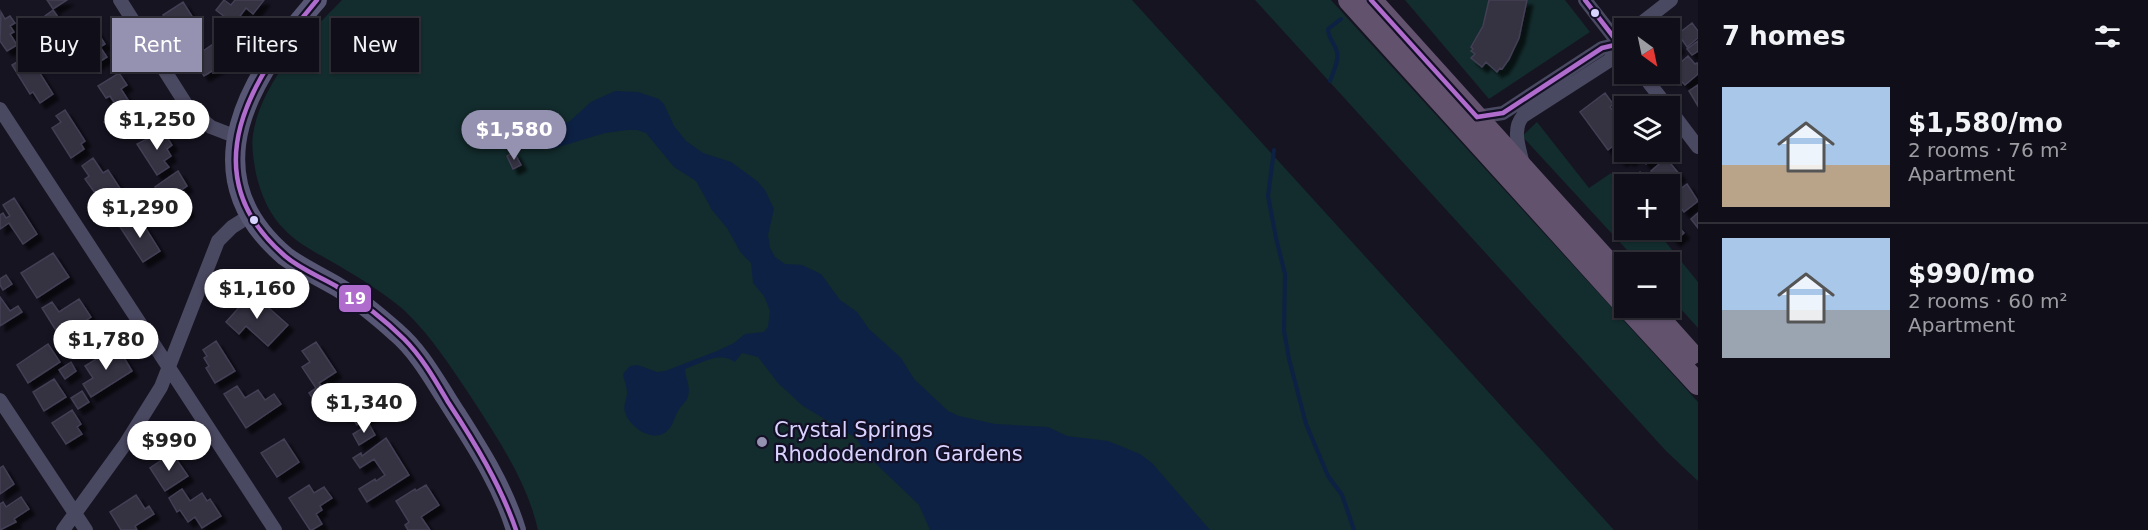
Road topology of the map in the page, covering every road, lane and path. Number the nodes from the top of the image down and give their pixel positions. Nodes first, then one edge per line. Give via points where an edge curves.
1 (120, 0) edge
2 (317, 0) edge
3 (1585, 0) edge
4 (1671, 0) edge
5 (1364, 4) edge
6 (1648, 18) edge
7 (1614, 34) edge
8 (1614, 46) edge
9 (1614, 55) edge
10 (1650, 84) edge
11 (1659, 96) edge
12 (0, 109) edge
13 (1477, 117) junction
14 (1680, 124) edge
15 (237, 137) junction
16 (1698, 147) edge
17 (1524, 167) junction
18 (251, 214) junction
19 (1614, 269) edge
20 (1614, 292) edge
21 (1637, 318) edge
22 (1659, 318) edge
23 (1698, 362) edge
24 (169, 368) junction
25 (1698, 384) edge
26 (0, 400) edge
27 (75, 513) junction
28 (63, 530) edge
29 (86, 530) edge
30 (275, 530) edge
31 (516, 530) edge

1 - 15 street via 189,109 211,127
2 - 15 main road via 265,67 246,103
3 - 7 street
4 - 6 street
5 - 13 highway
5 - 20 highway
8 - 13 street via 1602,48 1503,113
9 - 17 street via 1517,123
10 - 11 street
12 - 24 street
13 - 17 highway
14 - 16 street
15 - 18 main road via 236,168
17 - 19 highway
18 - 24 street via 232,227 214,249
18 - 31 main road via 285,255 356,299 400,335 481,452
21 - 25 highway
22 - 23 highway
24 - 27 street via 142,418
24 - 30 street
26 - 27 street
27 - 28 street
27 - 29 street

